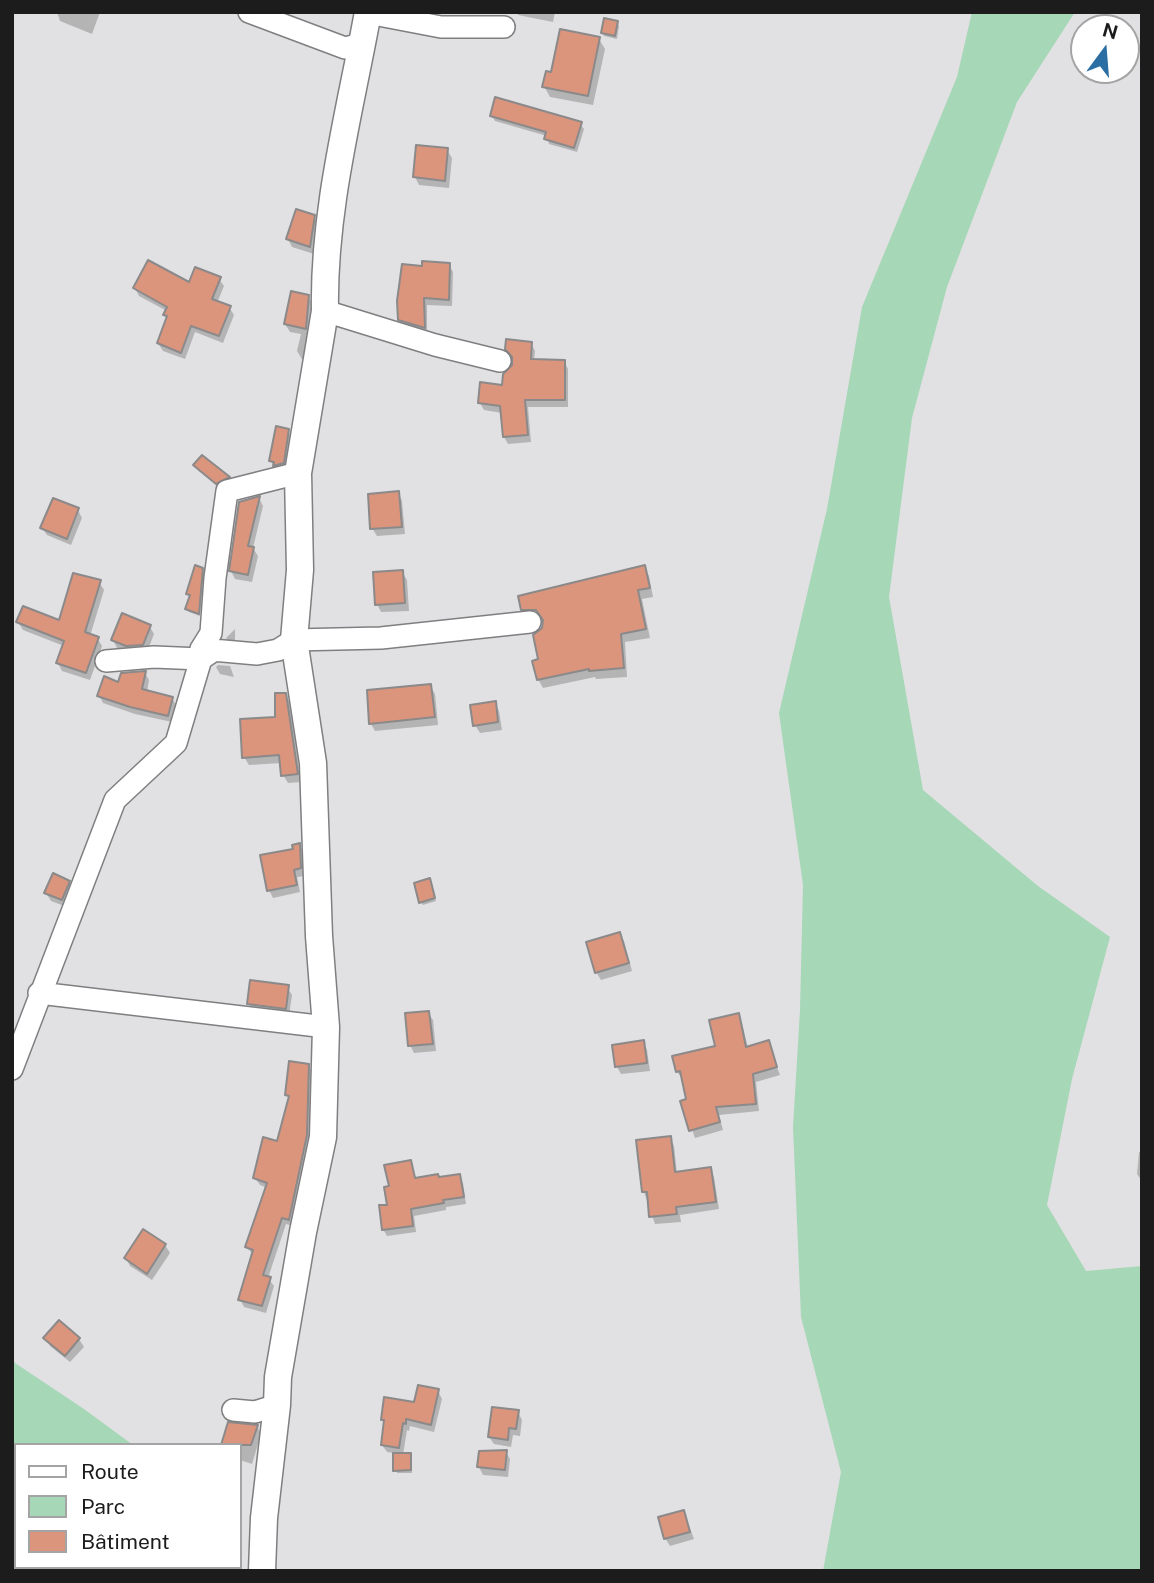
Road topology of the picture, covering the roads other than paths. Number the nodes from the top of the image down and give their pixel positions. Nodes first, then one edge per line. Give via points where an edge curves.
1 (249, 12) edge
2 (368, 13) edge
3 (504, 27) dead end
4 (362, 44) junction
5 (325, 312) junction
6 (500, 360) dead end
7 (298, 473) junction
8 (530, 622) dead end
9 (294, 640) junction
10 (201, 654) junction
11 (106, 661) dead end
12 (39, 993) junction
13 (326, 1027) junction
14 (12, 1069) edge
15 (277, 1405) junction
16 (233, 1410) dead end
17 (262, 1571) edge

1 - 4 street via 345,48
2 - 3 street via 441,27
2 - 4 street
4 - 5 street via 332,196
5 - 6 street
5 - 7 street
7 - 9 street via 300,570
7 - 10 street via 228,491 211,633
8 - 9 street via 381,638
9 - 10 street via 278,650 257,654
9 - 13 street via 313,763
10 - 11 street
10 - 12 street via 176,743 115,800
12 - 13 street
12 - 14 street
13 - 15 street via 323,1137 278,1377
15 - 16 street via 255,1412
15 - 17 street

